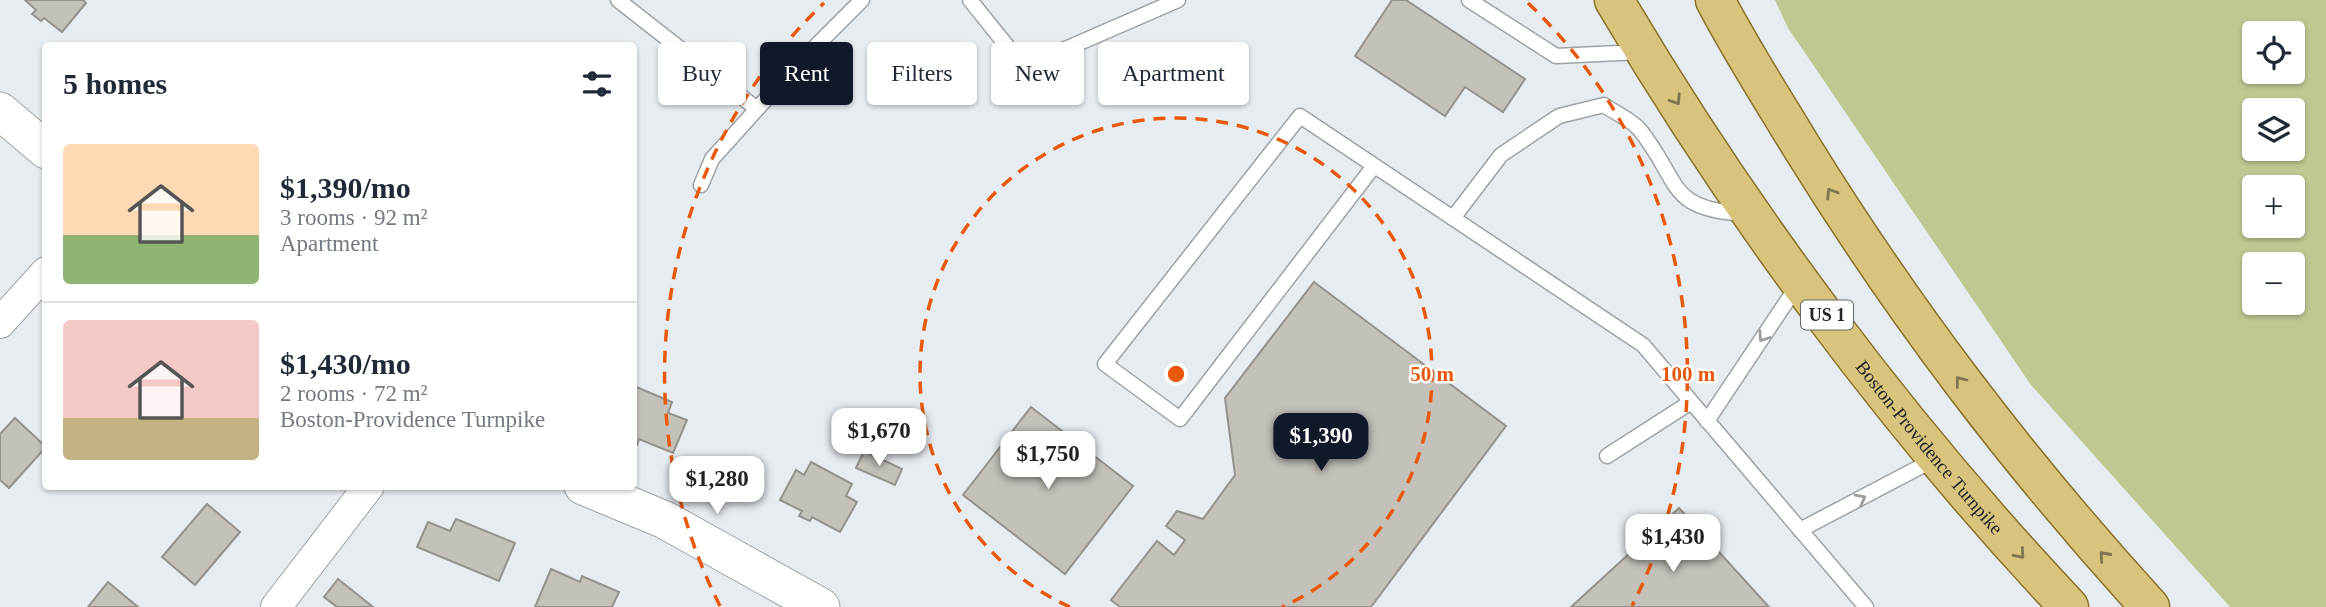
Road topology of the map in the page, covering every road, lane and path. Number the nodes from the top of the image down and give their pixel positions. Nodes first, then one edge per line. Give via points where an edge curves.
1 (618, 0) edge
2 (862, 0) edge
3 (971, 0) edge
4 (1178, 0) edge
5 (1469, 0) edge
6 (1614, 0) edge
7 (1715, 0) edge
8 (1644, 51) junction
9 (757, 109) junction
10 (0, 111) edge
11 (42, 147) edge
12 (1374, 166) junction
13 (701, 185) dead end
14 (1753, 215) junction
15 (1452, 218) junction
16 (42, 276) edge
17 (1801, 280) junction
18 (0, 323) edge
19 (1691, 402) junction
20 (1707, 421) junction
21 (1607, 456) dead end
22 (1937, 459) junction
23 (366, 490) edge
24 (593, 490) edge
25 (1800, 530) junction
26 (276, 607) edge
27 (821, 607) edge
28 (1866, 607) edge
29 (2069, 607) edge
30 (2150, 607) edge

1 - 9 lane
2 - 9 lane
3 - 4 lane via 1024,67
5 - 8 lane via 1556,56
6 - 8 main road, Boston-Providence Turnpike / US 1
30 -> 7 main road via 2036,480 1945,362 1841,211
8 -> 14 main road, Boston-Providence Turnpike / US 1
9 - 13 lane via 712,159
10 - 11 street
12 - 12 lane via 1300,116 1105,364 1181,419
12 - 15 lane
14 - 15 lane via 1715,213 1686,201 1638,128 1604,105 1559,116 1501,155
14 - 17 main road, Boston-Providence Turnpike / US 1
15 - 19 lane via 1643,345
16 - 18 street
17 -> 20 lane
17 - 22 main road, Boston-Providence Turnpike / US 1
19 - 20 lane
19 - 21 lane
20 - 25 lane
25 -> 22 lane
22 -> 29 main road, Boston-Providence Turnpike / US 1
23 - 26 street
24 - 27 street via 665,520
25 - 28 lane

